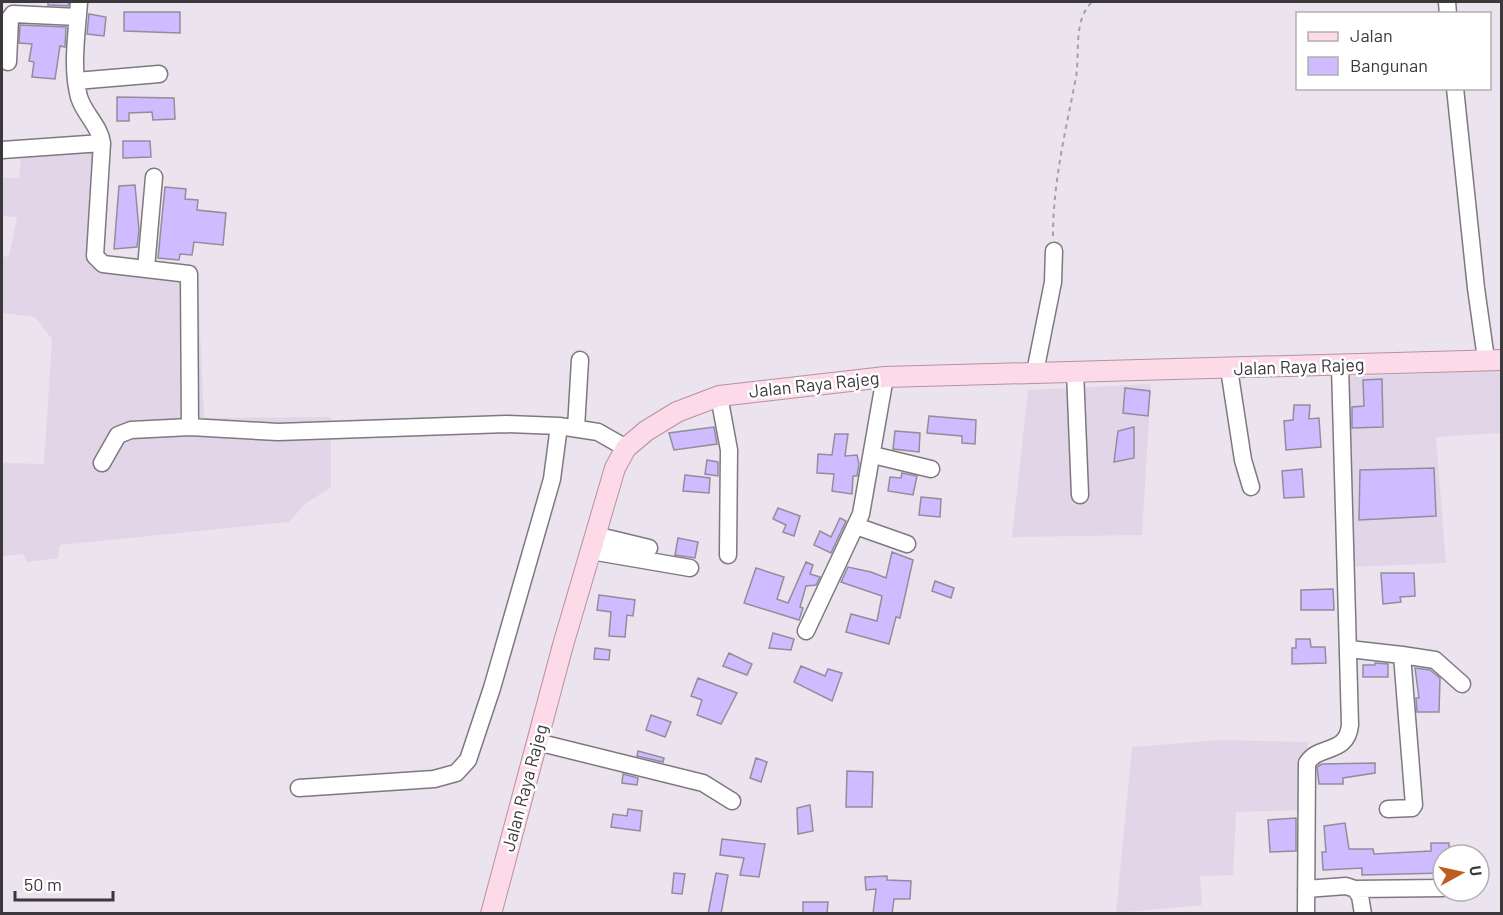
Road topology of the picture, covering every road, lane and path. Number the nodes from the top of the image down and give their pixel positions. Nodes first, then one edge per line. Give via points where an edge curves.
1 (1092, 2) edge
2 (79, 9) edge
3 (8, 62) dead end
4 (159, 74) dead end
5 (76, 81) junction
6 (1455, 90) edge
7 (102, 143) junction
8 (2, 150) edge
9 (154, 177) dead end
10 (1054, 250) joint
11 (146, 268) junction
12 (1494, 359) edge
13 (580, 360) dead end
14 (1340, 366) junction
15 (1229, 369) junction
16 (1075, 371) junction
17 (1035, 372) junction
18 (885, 377) junction
19 (719, 396) junction
20 (190, 427) junction
21 (567, 427) junction
22 (626, 448) junction
23 (873, 455) junction
24 (102, 463) dead end
25 (932, 469) dead end
26 (1251, 487) dead end
27 (1080, 495) dead end
28 (856, 526) junction
29 (593, 543) junction
30 (907, 544) dead end
31 (649, 548) dead end
32 (728, 555) dead end
33 (690, 568) dead end
34 (806, 631) dead end
35 (1349, 649) junction
36 (1402, 655) junction
37 (1462, 684) dead end
38 (537, 742) junction
39 (299, 788) dead end
40 (732, 801) dead end
41 (1388, 809) dead end
42 (1431, 888) edge
43 (1306, 889) junction
44 (1355, 889) junction
45 (491, 914) edge
46 (1306, 914) edge
47 (1363, 914) edge

1 - 10 path via 1079,30 1077,73 1055,183
2 - 3 street via 13,14
2 - 5 street
4 - 5 street
5 - 7 street via 82,106
6 - 12 street via 1476,288
7 - 8 street
7 - 11 street via 95,256 104,264
9 - 11 street
10 - 17 street via 1049,305
11 - 20 street via 186,272 189,276
12 - 14 main road, Jalan Raya Rajeg
13 - 21 street
14 - 15 main road, Jalan Raya Rajeg
14 - 35 street
15 - 16 main road, Jalan Raya Rajeg
15 - 26 street
16 - 17 main road, Jalan Raya Rajeg
16 - 27 street
17 - 18 main road, Jalan Raya Rajeg
18 - 19 main road, Jalan Raya Rajeg
18 - 23 street
19 - 22 main road, Jalan Raya Rajeg via 677,411
19 - 32 street via 729,450
20 - 21 street via 278,432 506,424
20 - 24 street via 131,430 118,435
21 - 22 street via 598,432
21 - 39 street via 468,760 456,773 434,779
22 - 29 main road, Jalan Raya Rajeg via 615,468
23 - 25 street
23 - 28 street
28 - 30 street
28 - 34 street
29 - 31 street
29 - 33 street
29 - 38 main road, Jalan Raya Rajeg
35 - 36 street
35 - 43 street via 1349,736 1307,763
36 - 37 street via 1435,660
36 - 41 street via 1414,805
38 - 40 street via 704,783
38 - 45 main road, Jalan Raya Rajeg
42 - 44 street
43 - 44 street
43 - 46 street
44 - 47 street

